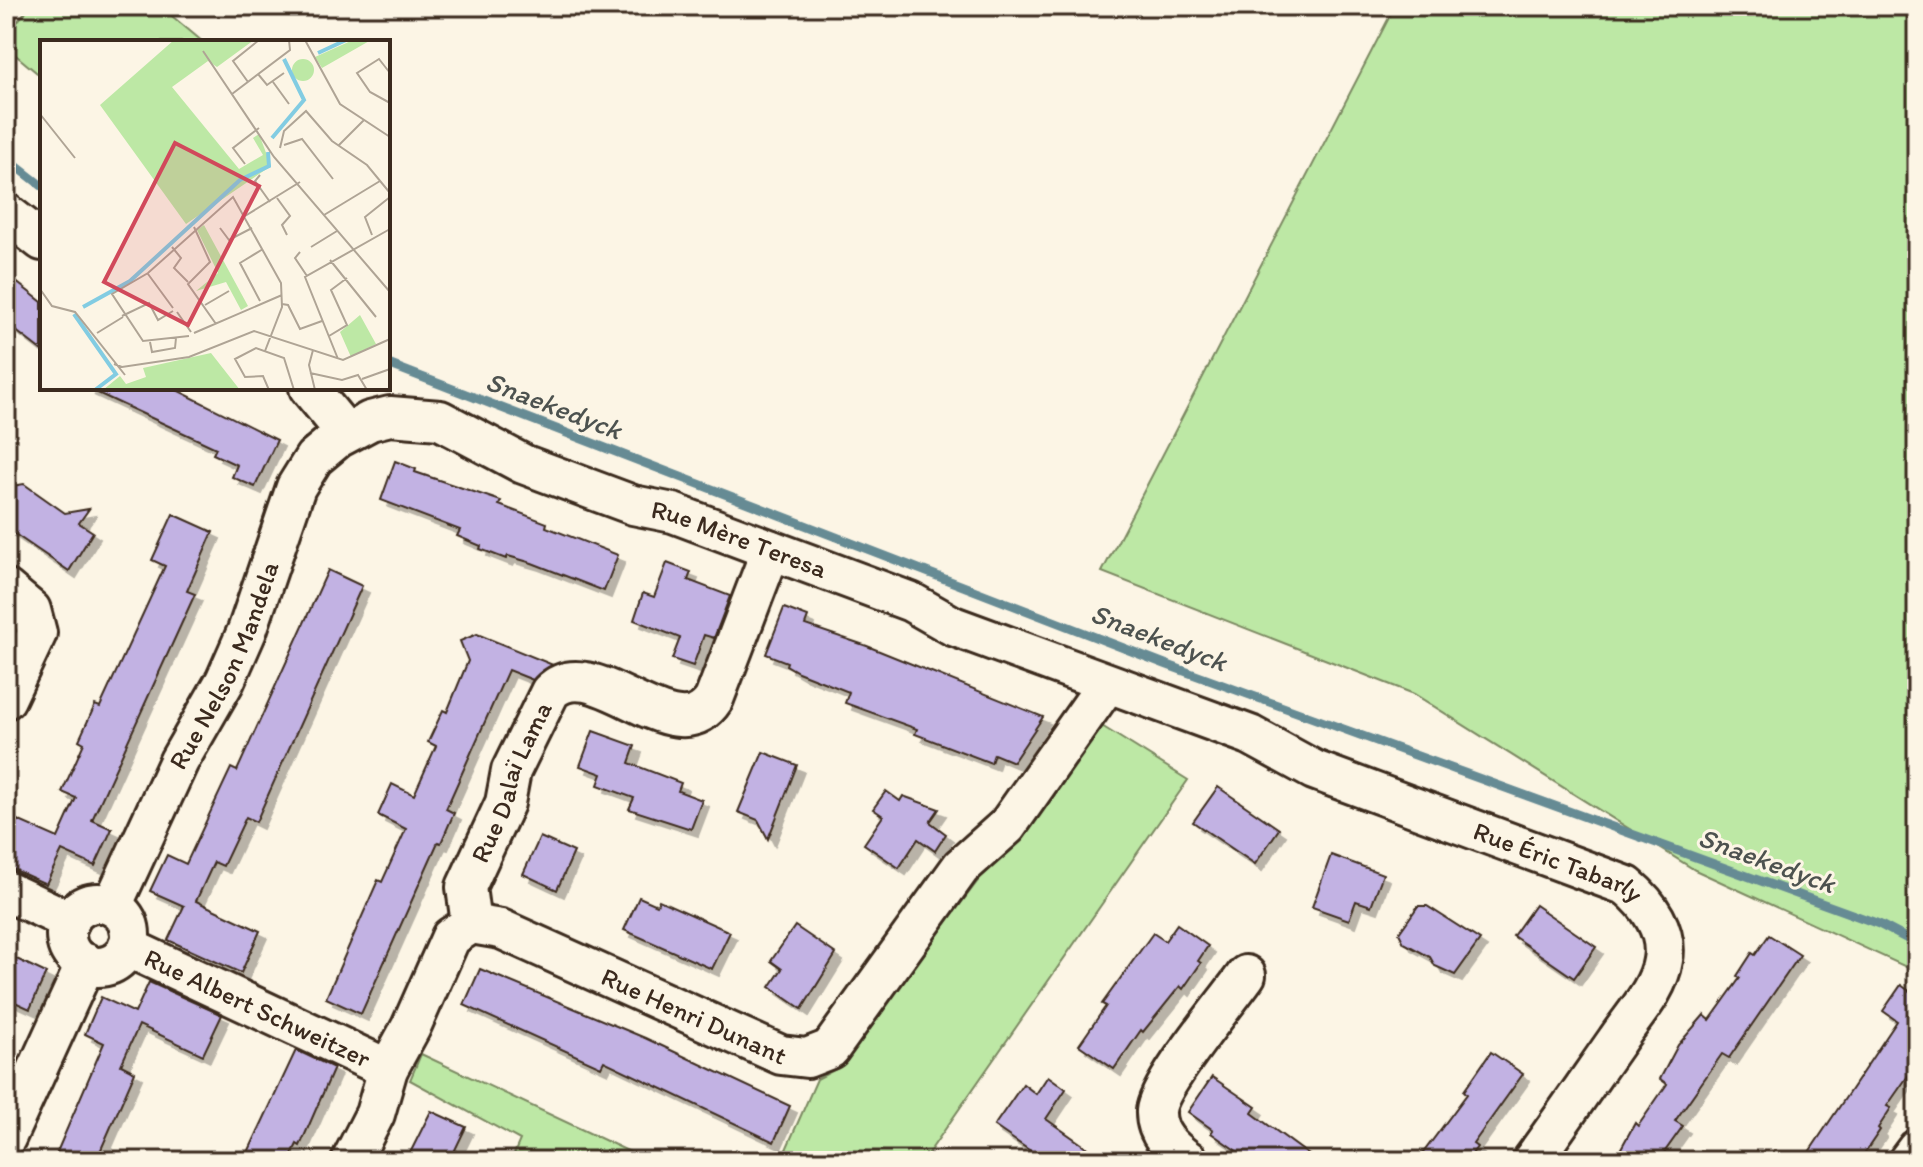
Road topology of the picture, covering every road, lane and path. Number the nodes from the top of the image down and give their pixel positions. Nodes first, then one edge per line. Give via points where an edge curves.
1 (6, 213) edge
2 (40, 239) edge
3 (311, 390) edge
4 (346, 433) junction
5 (771, 550) junction
6 (6, 589) edge
7 (1107, 684) junction
8 (6, 699) edge
9 (1186, 713) joint
10 (6, 891) edge
11 (112, 906) junction
12 (70, 921) junction
13 (471, 924) junction
14 (127, 947) junction
15 (86, 963) junction
16 (1246, 975) dead end
17 (388, 1069) junction
18 (6, 1138) edge
19 (1917, 1149) edge
20 (351, 1161) edge
21 (1189, 1161) edge
22 (1532, 1161) edge
23 (1908, 1161) edge

1 - 2 street
3 - 4 street
4 - 5 street, Rue Mère Teresa via 390,416 440,420 523,464
4 - 11 street, Rue Nelson Mandela via 314,458 296,487 240,648 179,761
5 - 7 street, Rue Mère Teresa
5 - 13 street, Rue Dalaï Lama via 714,699 701,714 682,718 579,681 550,692 511,771 505,803 466,887
6 - 8 street via 31,610 37,633
7 - 9 street, Rue Mère Teresa
7 - 13 street, Rue Henri Dunant via 1007,826 961,867 843,1035 822,1054 798,1059 781,1055 501,929
9 - 22 street, Rue Éric Tabarly via 1250,735 1314,770 1610,877 1644,902 1663,939 1661,970
10 - 12 street
11 - 12 street via 88,905
11 - 14 street via 129,927
12 - 15 street via 70,947
13 - 17 street via 451,937
14 - 15 street via 112,964
14 - 17 street, Rue Albert Schweitzer
15 - 18 street
16 - 21 street via 1156,1108 1162,1135
17 - 20 street via 375,1114
19 - 23 street

